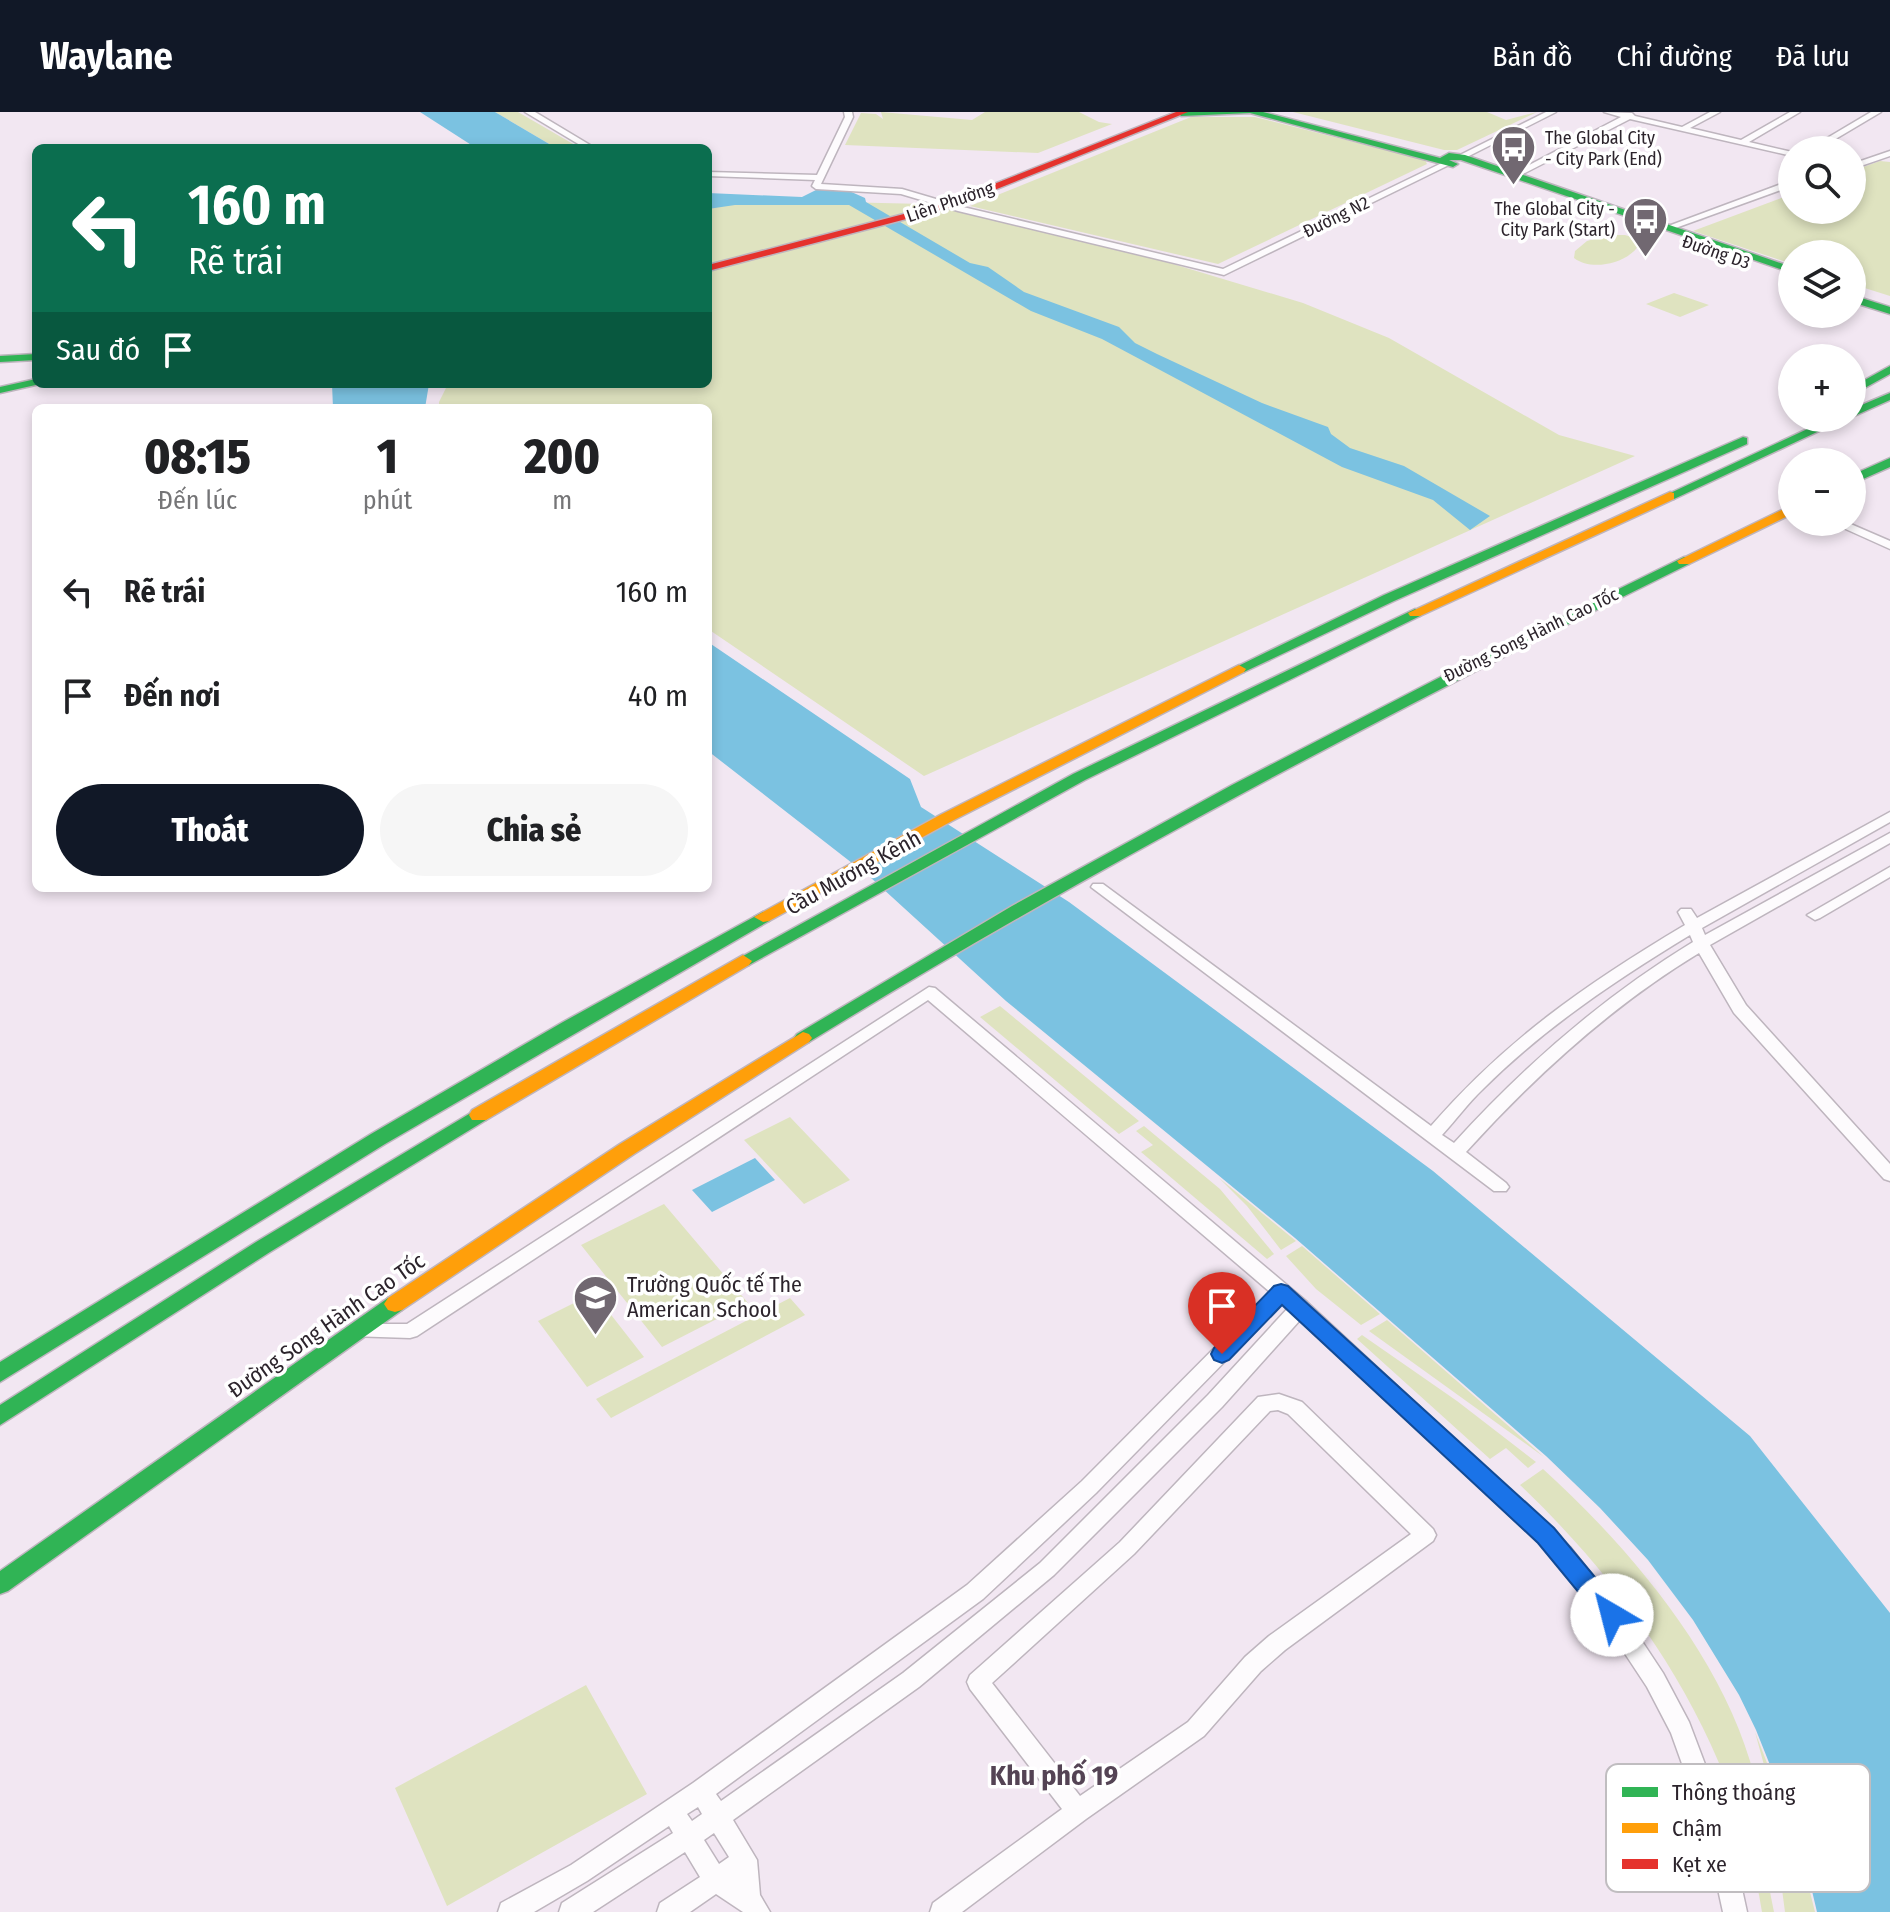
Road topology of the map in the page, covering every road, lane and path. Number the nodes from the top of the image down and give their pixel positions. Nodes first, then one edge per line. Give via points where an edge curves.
1 (529, 112) edge
2 (848, 112) edge
3 (1159, 112) edge
4 (1182, 112) edge
5 (1246, 112) edge
6 (1253, 112) edge
7 (1275, 112) edge
8 (1552, 112) edge
9 (1608, 112) edge
10 (1716, 112) edge
11 (1796, 112) edge
12 (1877, 112) edge
13 (1633, 114) edge
14 (1683, 129) junction
15 (1110, 136) junction
16 (1835, 136) edge
17 (1376, 140) junction
18 (1741, 143) junction
19 (584, 144) edge
20 (1890, 147) edge
21 (1778, 151) edge
22 (1866, 156) edge
23 (1887, 156) edge
24 (1455, 160) junction
25 (1866, 163) edge
26 (712, 174) edge
27 (820, 178) junction
28 (1508, 178) junction
29 (1778, 188) edge
30 (1778, 194) edge
31 (941, 203) junction
32 (1667, 232) junction
33 (712, 259) edge
34 (1778, 266) edge
35 (712, 267) edge
36 (1778, 273) edge
37 (1866, 295) edge
38 (1866, 303) edge
39 (1890, 303) edge
40 (1890, 311) edge
41 (32, 357) edge
42 (0, 359) edge
43 (1890, 369) edge
44 (1890, 376) edge
45 (32, 383) edge
46 (1866, 384) edge
47 (1866, 386) edge
48 (0, 390) edge
49 (1890, 396) edge
50 (1866, 407) edge
51 (1766, 431) dead end
52 (1810, 432) edge
53 (1890, 462) edge
54 (1866, 473) edge
55 (1778, 516) edge
56 (1866, 535) edge
57 (1890, 545) edge
58 (1890, 816) edge
59 (1890, 837) edge
60 (1890, 871) edge
61 (1098, 887) dead end
62 (1815, 915) dead end
63 (1691, 919) junction
64 (1703, 944) junction
65 (1432, 1136) junction
66 (1455, 1153) junction
67 (1890, 1175) edge
68 (1500, 1187) dead end
69 (1281, 1292) junction
70 (1300, 1307) junction
71 (355, 1331) junction
72 (0, 1373) edge
73 (0, 1416) edge
74 (0, 1584) edge
75 (1694, 1764) edge
76 (701, 1791) junction
77 (672, 1810) junction
78 (1078, 1811) junction
79 (718, 1817) junction
80 (688, 1837) junction
81 (745, 1860) junction
82 (716, 1881) junction
83 (1731, 1892) edge
84 (753, 1905) edge
85 (510, 1912) edge
86 (571, 1912) edge
87 (669, 1912) edge
88 (942, 1912) edge
89 (1735, 1912) edge

1 - 19 street
2 - 27 street
3 - 15 main road, Liên Phường
4 - 5 main road
4 - 15 main road, Liên Phường
6 - 17 main road, Đường D3
7 - 17 main road, Đường D3
8 - 24 street, Đường N2
9 - 13 street
10 - 14 street
11 - 18 street
12 - 16 street
13 - 14 street
13 - 28 street
14 - 18 street
15 - 31 main road, Liên Phường
17 - 24 main road, Đường D3
18 - 21 street
20 - 22 street
23 - 25 street
24 - 28 main road, Đường D3
24 - 31 street, Đường N2 via 1224,272
26 - 27 street
27 - 31 street via 816,186 889,190
28 - 32 main road, Đường D3
29 - 32 street
30 - 32 street
31 - 33 main road, Liên Phường
31 - 35 main road, Liên Phường
32 - 34 main road, Đường D3
32 - 36 main road, Đường D3
37 - 39 main road
38 - 40 main road
41 - 42 main road
43 - 46 main road
44 - 47 main road
45 - 48 main road
49 - 50 main road
51 - 72 main road, Cầu Mương Kênh via 1272,653 831,879 413,1117
52 - 73 main road, Cầu Mương Kênh via 1298,667 856,896 440,1137
53 - 54 main road
55 - 71 main road, Đường Song Hành Cao Tốc via 1446,677 1096,865 684,1113
56 - 57 street
58 - 63 street
59 - 64 street
60 - 62 street
61 - 65 street
63 - 64 street
63 - 65 street via 1548,1023
64 - 66 street via 1563,1043
64 - 67 street via 1740,1009
65 - 66 street
66 - 68 street
69 - 70 street
69 - 71 street via 929,992 410,1331
69 - 76 street via 1089,1487 975,1592
70 - 75 street via 1546,1536 1601,1600 1655,1680
70 - 79 street via 1194,1423 1047,1569 911,1680
71 - 74 main road, Đường Song Hành Cao Tốc
76 - 77 street
76 - 79 street
77 - 80 street
77 - 85 street
78 - 78 street via 1196,1729 1277,1643 1426,1535 1295,1408 1265,1403 1127,1548 978,1682
78 - 88 street
79 - 80 street
79 - 81 street
80 - 82 street
80 - 86 street
81 - 82 street
81 - 84 street
82 - 84 street
82 - 87 street
83 - 89 street

